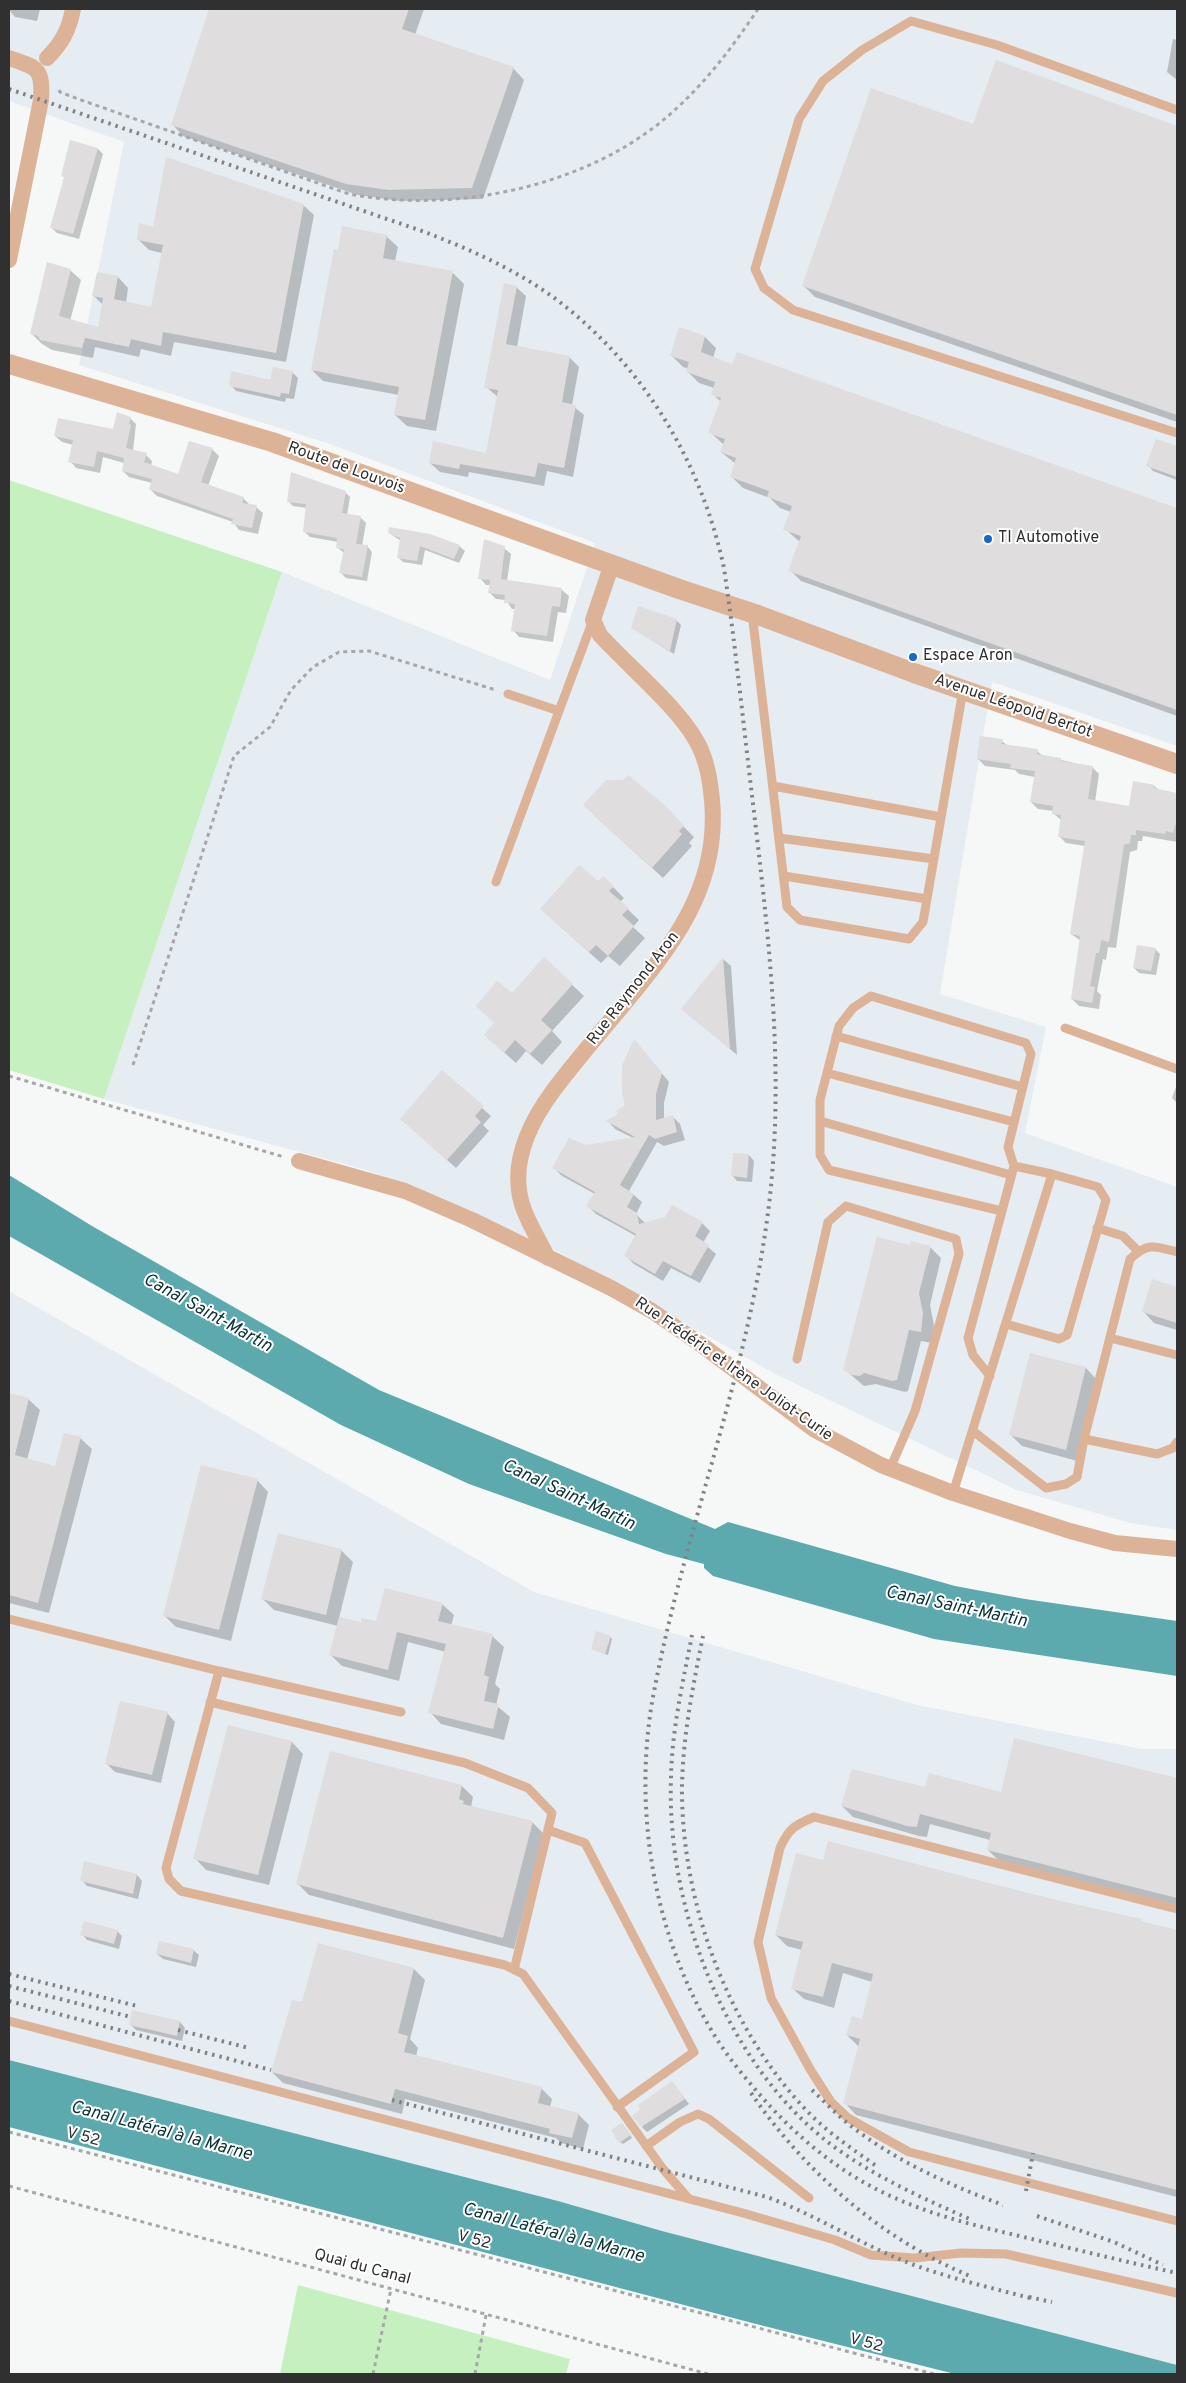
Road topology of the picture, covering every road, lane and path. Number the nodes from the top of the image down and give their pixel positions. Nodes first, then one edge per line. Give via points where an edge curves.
1 (73, 9) edge
2 (758, 9) edge
3 (9, 58) edge
4 (48, 58) dead end
5 (42, 80) junction
6 (1177, 110) edge
7 (9, 260) edge
8 (9, 364) edge
9 (1177, 434) edge
10 (612, 564) junction
11 (679, 589) joint
12 (752, 613) junction
13 (593, 620) junction
14 (963, 690) junction
15 (508, 694) joint
16 (559, 712) junction
17 (1177, 764) edge
18 (773, 786) junction
19 (941, 817) junction
20 (779, 838) junction
21 (934, 859) junction
22 (784, 876) junction
23 (496, 882) dead end
24 (927, 898) junction
25 (1065, 1028) dead end
26 (836, 1036) junction
27 (132, 1065) dead end
28 (1177, 1069) edge
29 (827, 1073) junction
30 (9, 1076) edge
31 (1023, 1087) junction
32 (820, 1121) junction
33 (1014, 1122) junction
34 (299, 1161) joint
35 (1013, 1170) junction
36 (1052, 1174) junction
37 (1002, 1211) junction
38 (1097, 1228) junction
39 (1138, 1251) junction
40 (1177, 1252) edge
41 (548, 1258) junction
42 (1006, 1324) junction
43 (1110, 1338) junction
44 (1177, 1355) edge
45 (797, 1358) dead end
46 (990, 1376) junction
47 (973, 1431) junction
48 (1084, 1439) junction
49 (1177, 1442) edge
50 (890, 1469) junction
51 (953, 1494) junction
52 (1177, 1548) edge
53 (9, 1619) edge
54 (219, 1671) junction
55 (210, 1702) junction
56 (401, 1712) dead end
57 (548, 1830) junction
58 (1177, 1909) edge
59 (514, 1970) junction
60 (9, 2021) edge
61 (617, 2107) junction
62 (9, 2132) edge
63 (646, 2146) junction
64 (9, 2186) edge
65 (688, 2198) junction
66 (810, 2198) dead end
67 (1177, 2221) edge
68 (391, 2289) junction
69 (1177, 2293) edge
70 (486, 2315) junction
71 (373, 2374) edge
72 (475, 2374) edge
73 (708, 2374) edge
74 (934, 2374) edge

1 - 4 street via 69,28
2 - 5 path via 737,41 695,91 637,139 571,172 538,184 454,200 378,200 349,194 60,92 54,75
3 - 5 street via 33,67
5 - 7 street via 41,100
6 - 9 lane via 997,45 911,21 862,50 823,81 799,119 756,269 764,288 794,310
8 - 10 street, Route de Louvois via 272,442
10 - 11 street, Route de Louvois
10 - 13 street
11 - 12 street, Avenue Léopold Bertot
12 - 14 street, Avenue Léopold Bertot
12 - 18 lane
13 - 16 lane
13 - 41 street, Rue Raymond Aron via 600,635 681,720 696,742 707,766 714,817 713,842 697,899 670,947 539,1110 528,1134 518,1176 520,1194
14 - 17 street, Avenue Léopold Bertot
14 - 19 lane
15 - 16 lane
15 - 27 path via 369,651 339,652 313,667 291,690 270,727 234,756
16 - 23 lane
18 - 19 lane
18 - 20 lane
19 - 21 lane
20 - 21 lane
20 - 22 lane
21 - 24 lane
22 - 24 lane
22 - 24 lane via 788,907 800,920 909,939 923,922
25 - 28 lane
26 - 29 lane
26 - 31 lane
26 - 31 lane via 852,1008 871,996 1026,1043 1031,1054
29 - 32 lane via 820,1100
29 - 33 lane
30 - 34 path
31 - 33 lane
32 - 35 lane
32 - 37 lane via 820,1155 829,1170
33 - 35 lane via 1008,1147
34 - 41 street, Rue Frédéric et Irène Joliot-Curie via 405,1191
35 - 36 lane
35 - 37 lane
36 - 38 lane via 1098,1187 1106,1200
36 - 42 lane
37 - 46 lane via 968,1338 973,1355
38 - 39 lane via 1123,1236
38 - 42 lane via 1067,1335 1059,1338
39 - 40 lane via 1152,1245
39 - 43 lane via 1130,1259
41 - 50 street, Rue Frédéric et Irène Joliot-Curie via 652,1311 815,1430
42 - 46 lane
43 - 44 lane
43 - 48 lane
45 - 50 lane via 828,1222 836,1213 846,1206 956,1239 959,1254 915,1411
46 - 47 lane
47 - 48 lane via 1046,1488 1066,1484 1077,1477
47 - 51 lane
48 - 49 lane via 1157,1454 1173,1448
50 - 51 street, Rue Frédéric et Irène Joliot-Curie
51 - 52 street, Rue Frédéric et Irène Joliot-Curie via 1115,1542
53 - 54 lane
54 - 55 lane
54 - 56 lane
55 - 57 lane via 465,1764 528,1788 552,1813
55 - 59 lane via 166,1868 169,1878 181,1891 505,1965
57 - 59 lane
57 - 61 lane via 585,1843 694,2052
58 - 67 lane via 814,1816 794,1825 780,1848 758,1942 771,1998 831,2102 848,2118 909,2152
59 - 61 lane via 523,1974
60 - 65 lane
61 - 63 lane
62 - 74 path, V 52
63 - 65 lane
63 - 66 lane via 680,2122 698,2114 709,2119
64 - 68 path, Quai du Canal
65 - 69 lane via 835,2240 871,2255 915,2258 961,2252 1006,2254
68 - 70 path, Quai du Canal
68 - 71 path
70 - 72 path
70 - 73 path, Quai du Canal

